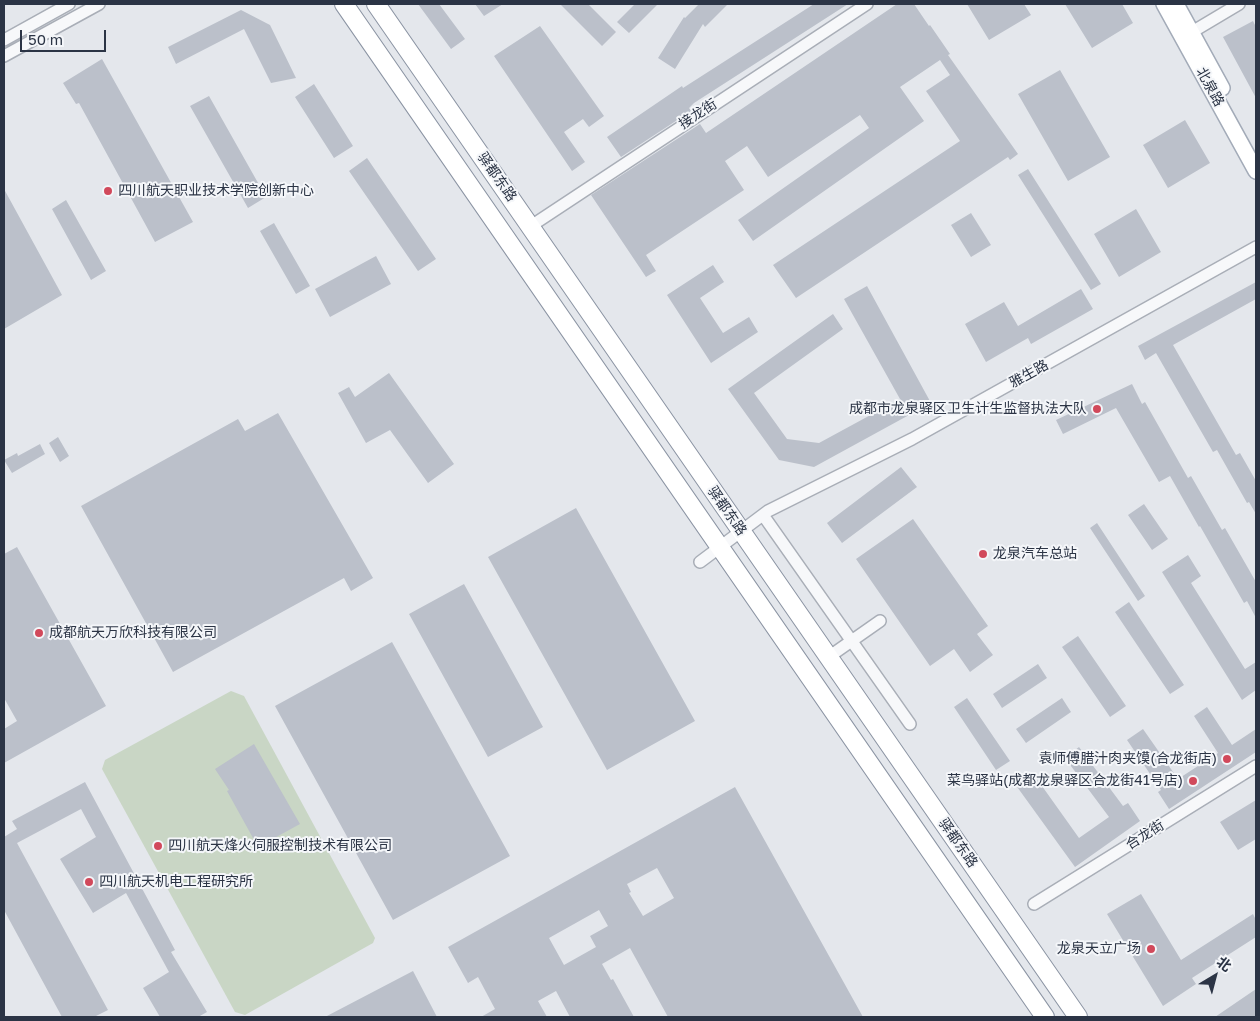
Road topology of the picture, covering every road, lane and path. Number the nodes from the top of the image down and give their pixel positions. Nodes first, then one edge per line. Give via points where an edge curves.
1 (69, 4) edge
2 (99, 4) edge
3 (344, 4) edge
4 (376, 4) edge
5 (867, 4) edge
6 (1164, 4) edge
7 (1176, 4) edge
8 (1239, 4) edge
9 (1192, 32) junction
10 (4, 40) edge
11 (4, 56) edge
12 (1256, 151) edge
13 (1256, 171) edge
14 (531, 226) junction
15 (1256, 247) edge
16 (763, 515) junction
17 (741, 531) junction
18 (719, 546) junction
19 (700, 562) dead end
20 (880, 621) dead end
21 (851, 640) junction
22 (830, 656) junction
23 (910, 724) dead end
24 (1256, 766) edge
25 (1034, 904) dead end
26 (1044, 1017) edge
27 (1078, 1017) edge

1 - 10 street
2 - 11 street
3 - 18 highway, 驿都东路
4 - 14 highway, 驿都东路
5 - 14 street, 接龙街
6 - 13 main road, 北泉路
7 - 9 main road, 北泉路
8 - 9 street
9 - 12 main road, 北泉路
14 - 17 highway, 驿都东路
15 - 16 street, 雅生路 via 912,440
16 - 17 street, 雅生路
16 - 21 street
17 - 18 street, 雅生路
17 - 22 highway, 驿都东路
18 - 19 street, 雅生路
18 - 26 highway, 驿都东路
20 - 21 street
21 - 22 street
21 - 23 street
22 - 27 highway, 驿都东路
24 - 25 street, 合龙街

